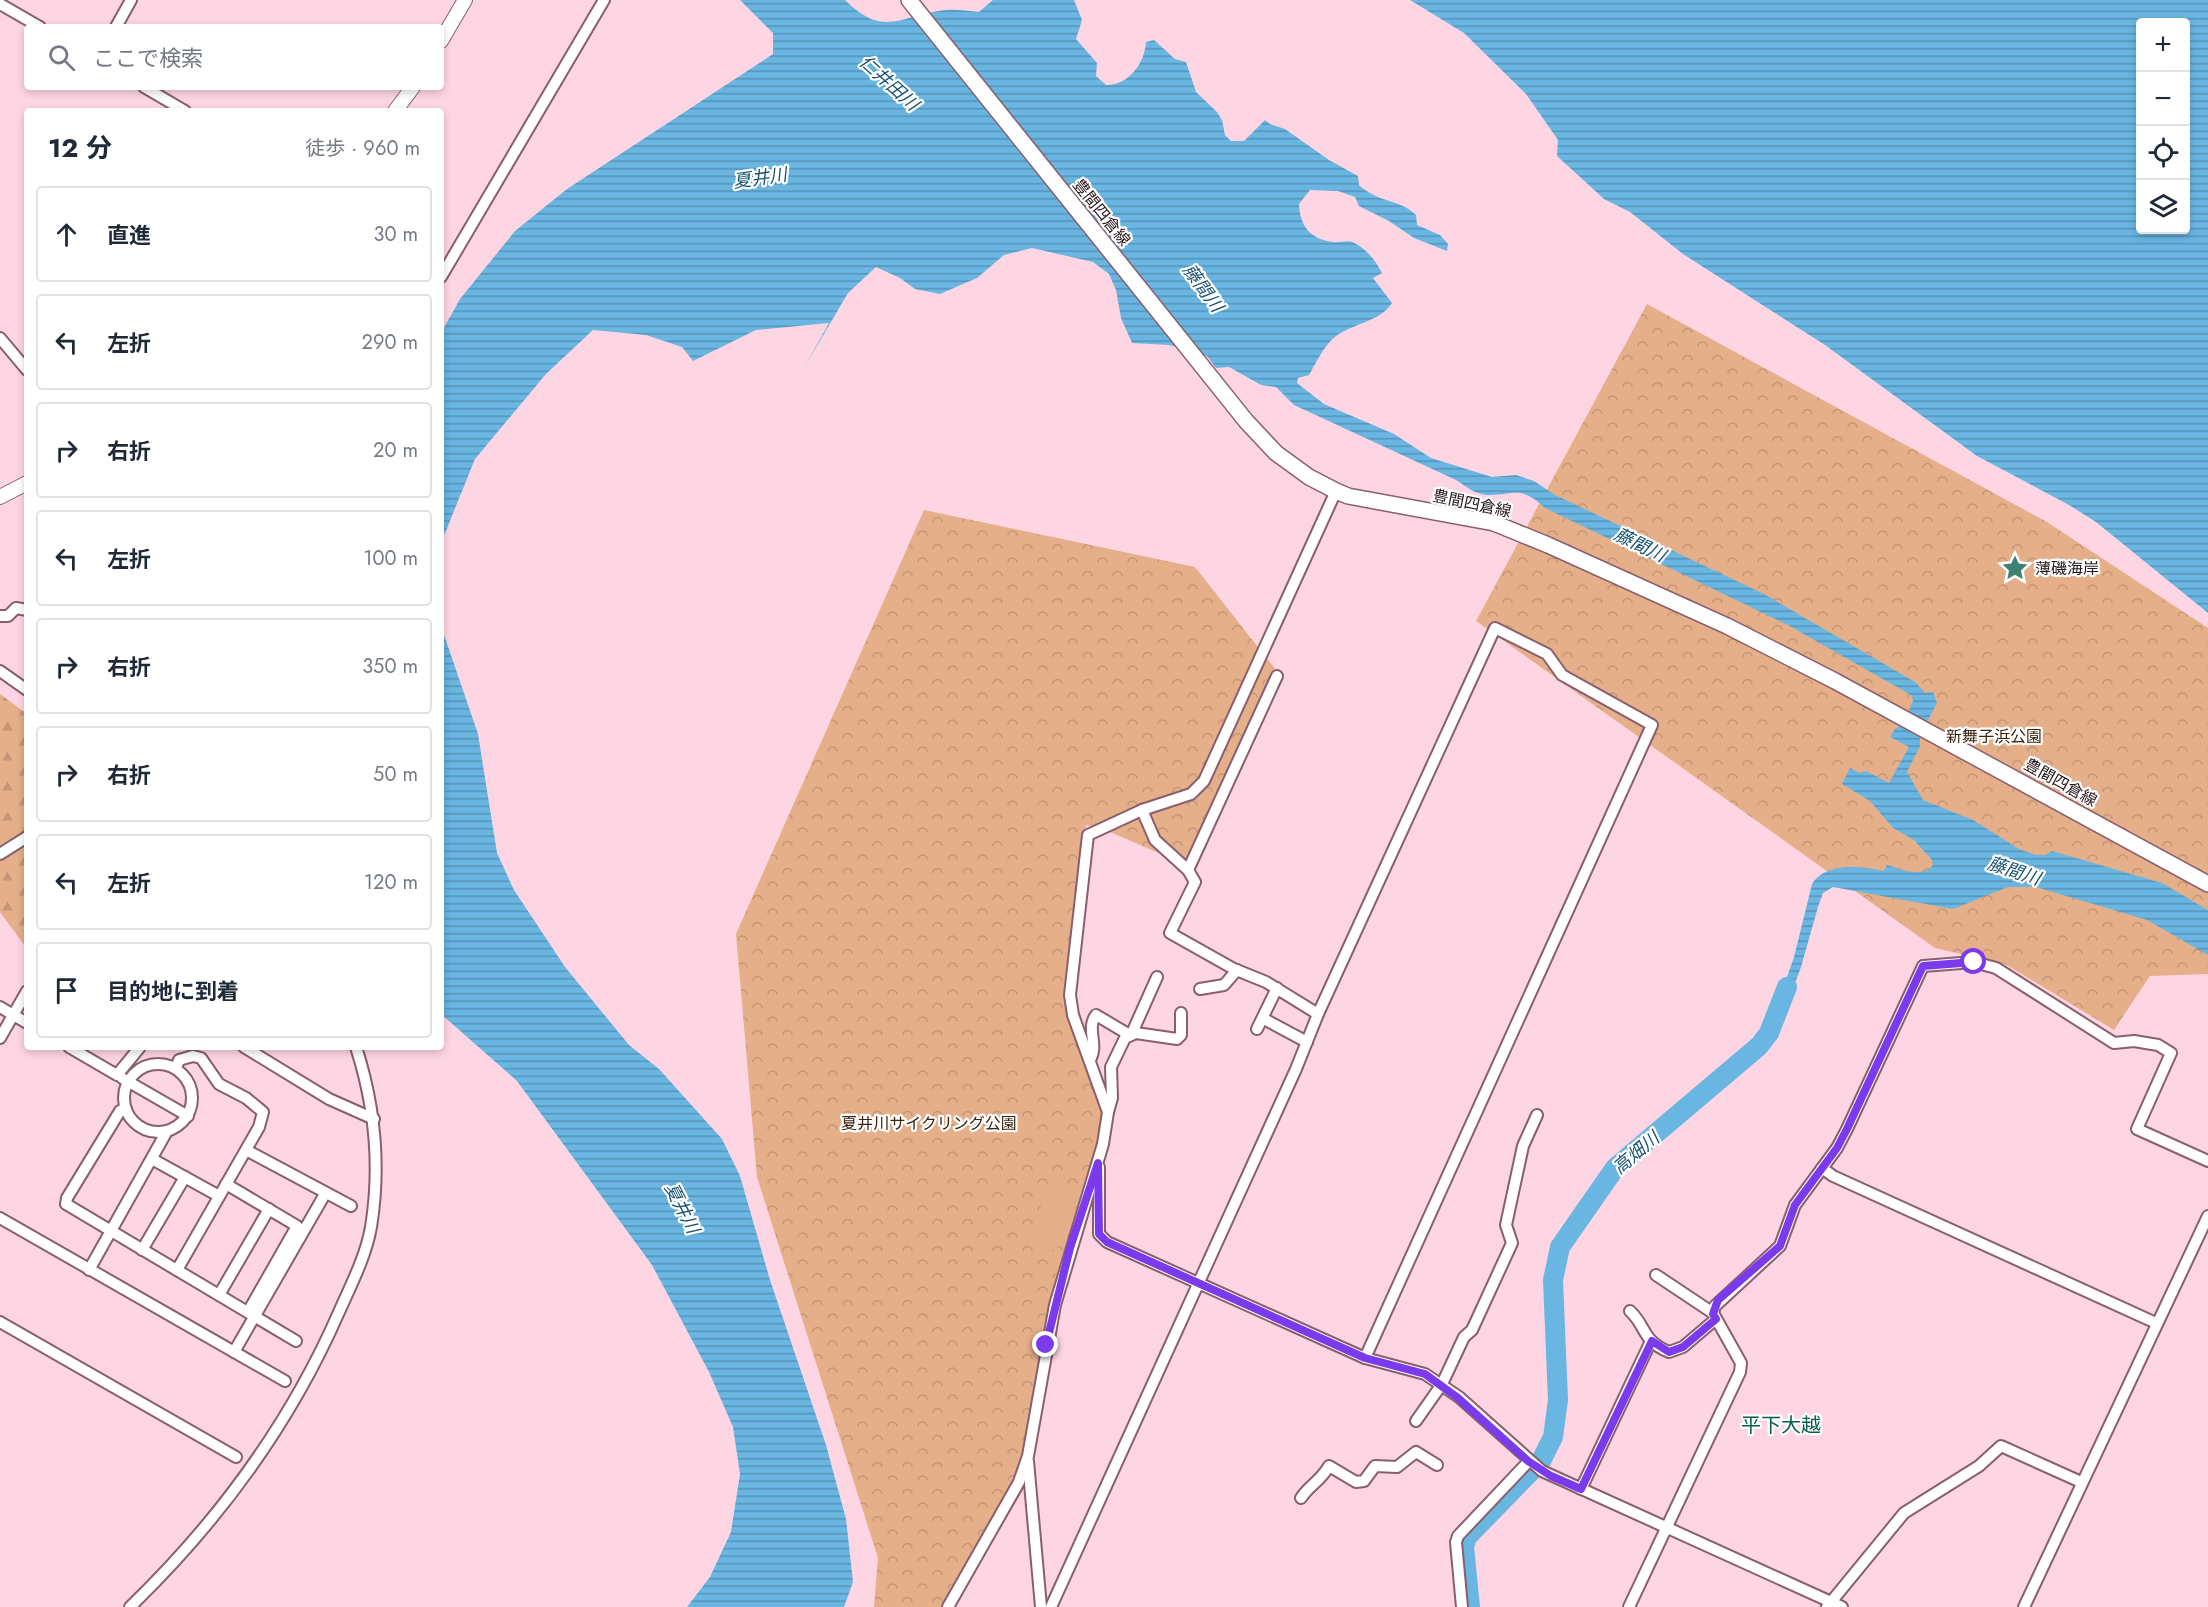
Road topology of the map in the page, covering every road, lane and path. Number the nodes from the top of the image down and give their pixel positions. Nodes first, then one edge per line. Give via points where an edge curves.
1 (131, 0) edge
2 (465, 0) edge
3 (604, 0) edge
4 (909, 0) edge
5 (0, 4) edge
6 (35, 24) edge
7 (118, 24) edge
8 (444, 37) edge
9 (149, 90) edge
10 (411, 90) edge
11 (180, 108) edge
12 (397, 108) edge
13 (444, 272) edge
14 (0, 338) edge
15 (24, 366) edge
16 (24, 485) edge
17 (1336, 491) junction
18 (0, 497) edge
19 (24, 609) edge
20 (0, 616) edge
21 (0, 671) edge
22 (1277, 676) dead end
23 (24, 688) edge
24 (1142, 810) junction
25 (24, 839) edge
26 (0, 854) edge
27 (1188, 870) junction
28 (2208, 884) edge
29 (1236, 970) junction
30 (1157, 977) dead end
31 (1276, 988) junction
32 (1200, 989) dead end
33 (24, 996) edge
34 (0, 1007) edge
35 (1181, 1013) dead end
36 (1318, 1014) junction
37 (13, 1015) junction
38 (1264, 1019) junction
39 (24, 1021) edge
40 (1257, 1029) dead end
41 (1130, 1034) junction
42 (0, 1038) edge
43 (1307, 1042) junction
44 (74, 1050) edge
45 (138, 1050) edge
46 (249, 1050) edge
47 (357, 1050) edge
48 (1091, 1058) junction
49 (176, 1068) junction
50 (117, 1075) junction
51 (128, 1082) junction
52 (126, 1109) junction
53 (1108, 1112) junction
54 (1537, 1115) dead end
55 (188, 1116) junction
56 (374, 1119) junction
57 (167, 1131) junction
58 (246, 1150) junction
59 (152, 1159) junction
60 (2208, 1161) edge
61 (1098, 1163) junction
62 (1822, 1168) junction
63 (185, 1177) junction
64 (226, 1184) junction
65 (325, 1194) junction
66 (219, 1196) junction
67 (351, 1206) dead end
68 (269, 1209) junction
69 (2208, 1216) edge
70 (0, 1219) edge
71 (111, 1232) junction
72 (142, 1250) junction
73 (89, 1270) junction
74 (177, 1270) junction
75 (1656, 1275) dead end
76 (1197, 1284) junction
77 (219, 1295) junction
78 (1630, 1311) dead end
79 (252, 1314) junction
80 (1715, 1316) junction
81 (0, 1322) edge
82 (2156, 1323) junction
83 (296, 1341) dead end
84 (1652, 1341) junction
85 (234, 1352) junction
86 (1365, 1358) junction
87 (285, 1381) dead end
88 (1442, 1384) junction
89 (1416, 1421) dead end
90 (1406, 1444) dead end
91 (1416, 1452) junction
92 (1028, 1456) junction
93 (236, 1457) dead end
94 (1530, 1462) junction
95 (1437, 1465) dead end
96 (2081, 1482) junction
97 (1581, 1489) junction
98 (1302, 1498) dead end
99 (1665, 1527) junction
100 (1829, 1604) edge
101 (130, 1607) edge
102 (948, 1607) edge
103 (1041, 1607) edge
104 (1051, 1607) edge
105 (1462, 1607) edge
106 (1629, 1607) edge
107 (1842, 1607) edge
108 (2024, 1607) edge

1 - 7 street
2 - 8 street
3 - 13 street
4 - 17 main road, 豊間四倉線 via 1276,453
5 - 6 street
9 - 11 street
10 - 12 street
14 - 15 street
16 - 18 street
17 - 24 street via 1204,781 1191,794
17 - 28 main road, 豊間四倉線 via 1507,527 1727,626 1936,734
19 - 20 street via 16,608 8,616
21 - 23 street
22 - 27 street
24 - 27 street via 1155,840
24 - 48 street via 1088,835 1070,995 1073,1015
25 - 26 street
27 - 29 street via 1195,882 1170,933
29 - 31 street
29 - 32 street via 1224,985
30 - 41 street
31 - 36 street
31 - 38 street
33 - 37 street
34 - 37 street
35 - 41 street via 1181,1035 1177,1039
36 - 43 street
36 - 86 street via 1495,628 1547,654 1562,675 1652,725
37 - 39 street
37 - 42 street
38 - 40 street
38 - 43 street
41 - 48 street via 1096,1015 1091,1022
41 - 53 street via 1111,1067 1112,1098
43 - 76 street
44 - 50 street
45 - 50 street
46 - 56 street via 329,1099
47 - 56 street
48 - 53 street
49 - 51 street via 149,1065
49 - 55 street via 190,1084 192,1106
49 - 58 street via 179,1060 201,1058 219,1084 263,1112
50 - 51 street
51 - 52 street
51 - 55 street
52 - 57 street via 130,1118 146,1130
52 - 71 street via 120,1111 65,1201
53 - 61 street
54 - 88 street via 1523,1146 1510,1202 1506,1225 1512,1243
55 - 57 street
56 - 101 street via 377,1164 370,1228 355,1275 316,1363 254,1465 159,1579
57 - 59 street
58 - 64 street
58 - 65 street
59 - 63 street
59 - 71 street
60 - 62 street via 2137,1129 2171,1053 2134,1041 2114,1043 1996,968 1965,962 1923,966 1847,1129
61 - 76 street via 1101,1238
61 - 92 street via 1055,1305
62 - 80 street via 1790,1214 1780,1246 1718,1300
62 - 82 street
63 - 66 street
63 - 72 street
64 - 66 street
64 - 68 street
65 - 67 street
65 - 79 street
66 - 74 street
68 - 77 street
68 - 79 street via 297,1226
69 - 82 street
70 - 73 street
71 - 72 street
71 - 73 street
72 - 74 street
73 - 85 street
74 - 77 street
75 - 80 street
76 - 86 street
76 - 104 street
77 - 79 street
78 - 84 street
79 - 83 street
79 - 85 street
80 - 84 street via 1676,1350 1669,1352
80 - 99 street via 1741,1363 1740,1372
81 - 93 street
82 - 96 street
84 - 97 street
85 - 87 street
86 - 88 street via 1425,1374
88 - 89 street
88 - 94 street
90 - 91 street
91 - 95 street
91 - 98 street via 1397,1467 1375,1466 1364,1481 1356,1482 1329,1466 1322,1480 1309,1487
92 - 102 street via 1011,1500
92 - 103 street
94 - 97 street
94 - 105 street via 1458,1536
96 - 100 street via 2001,1446 1979,1466 1904,1513
96 - 108 street
97 - 99 street
99 - 100 street
99 - 106 street
100 - 107 street

